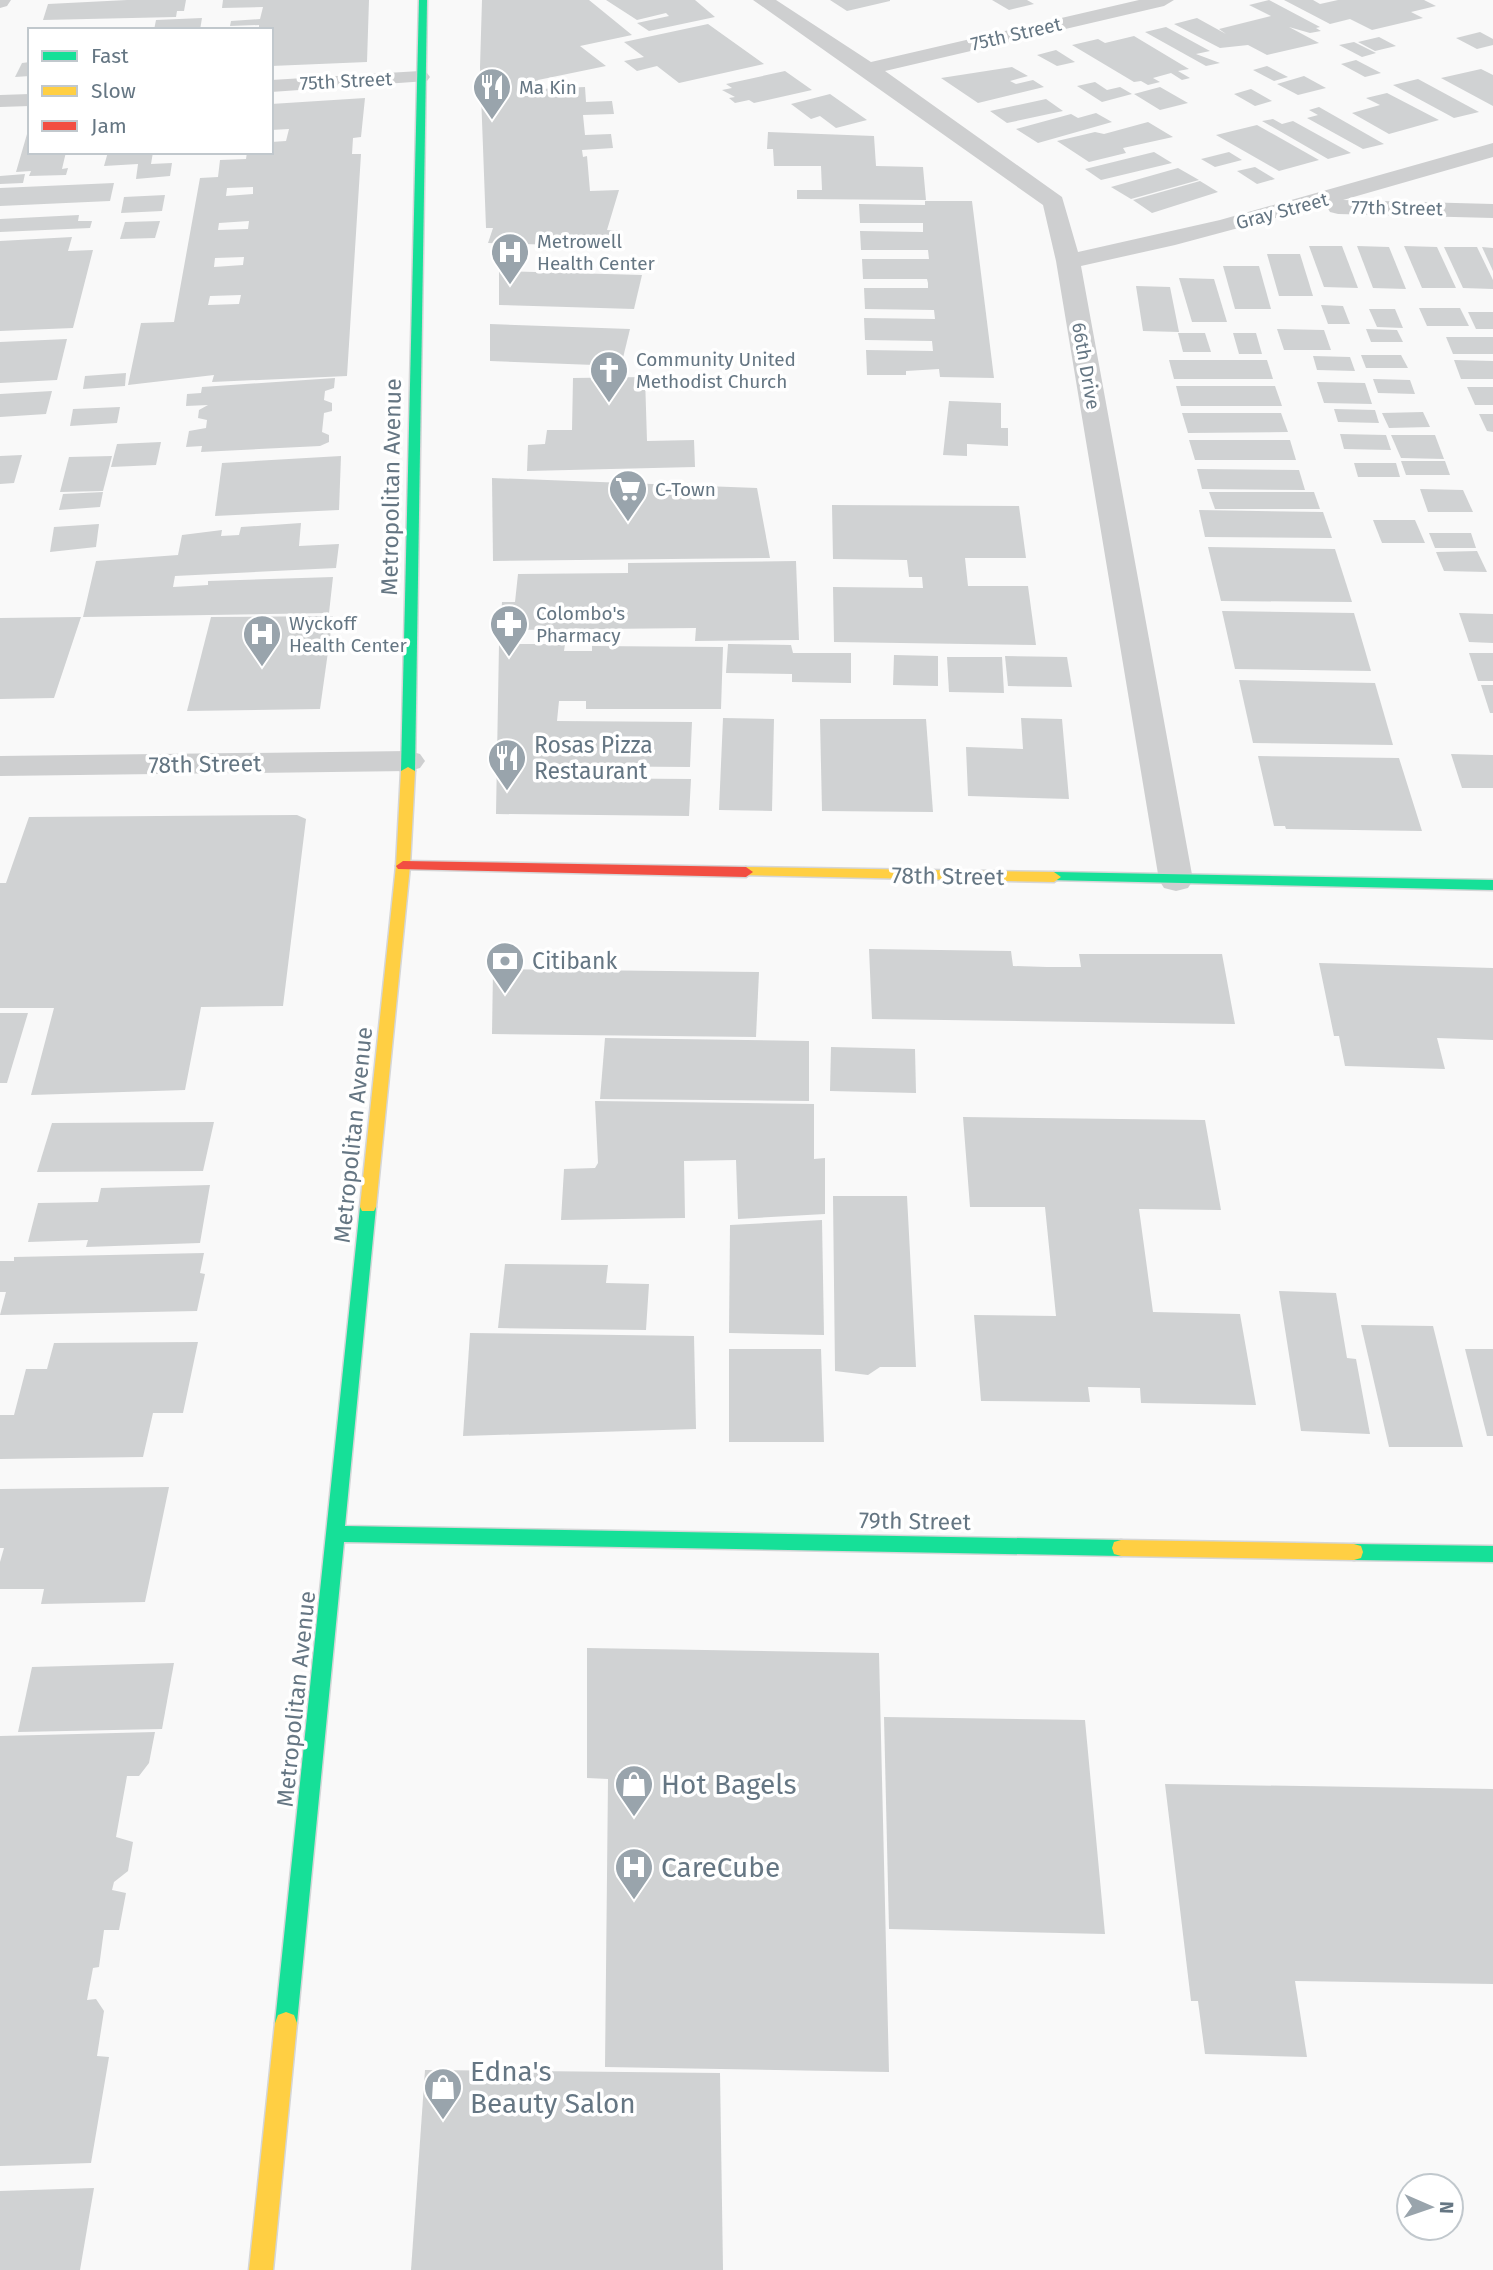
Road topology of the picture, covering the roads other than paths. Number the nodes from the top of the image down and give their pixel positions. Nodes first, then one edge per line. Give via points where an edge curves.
1 (423, 0) edge
2 (763, 0) edge
3 (1164, 0) edge
4 (868, 69) junction
5 (420, 77) junction
6 (273, 86) edge
7 (28, 100) edge
8 (0, 102) edge
9 (1490, 153) edge
10 (1301, 206) junction
11 (1493, 211) edge
12 (1068, 261) junction
13 (409, 761) junction
14 (0, 766) edge
15 (403, 866) junction
16 (1176, 880) junction
17 (1493, 885) edge
18 (336, 1534) junction
19 (1493, 1554) edge
20 (261, 2270) edge

1 - 5 main road, Metropolitan Avenue
2 - 4 street, 66th Drive
3 - 4 street, 75th Street
4 - 12 street, 66th Drive via 1054,202
5 - 6 street, 75th Street
5 - 13 main road, Metropolitan Avenue
7 - 8 street
9 - 10 street, Gray Street
10 - 11 street, 77th Street
10 - 12 street, Gray Street via 1154,245
12 - 16 street, 66th Drive
13 - 14 street, 78th Street
13 - 15 main road, Metropolitan Avenue
15 - 16 main road, 78th Street
15 - 18 main road, Metropolitan Avenue
16 - 17 main road, 78th Street
18 - 19 main road, 79th Street
18 - 20 main road, Metropolitan Avenue

